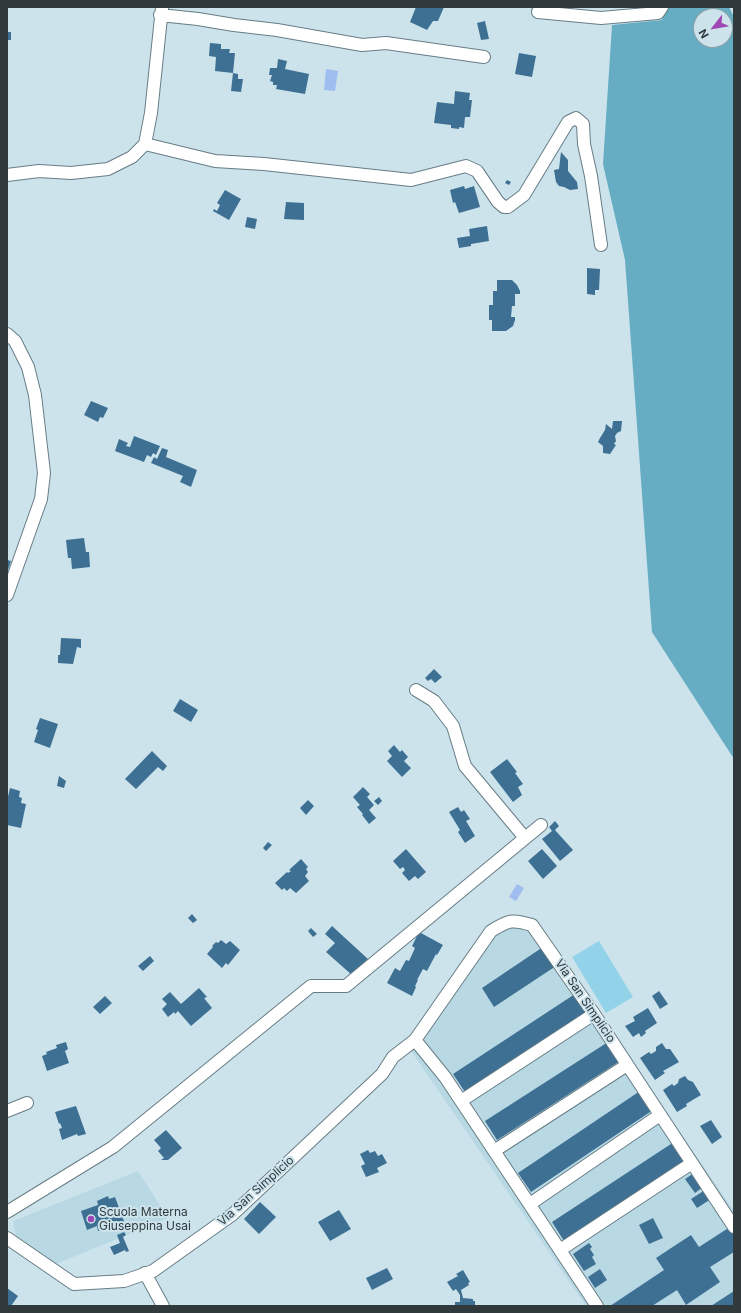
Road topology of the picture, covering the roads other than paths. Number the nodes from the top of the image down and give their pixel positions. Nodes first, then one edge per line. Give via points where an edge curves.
1 (662, 7) edge
2 (161, 11) edge
3 (538, 12) dead end
4 (484, 57) dead end
5 (145, 144) junction
6 (7, 175) edge
7 (601, 245) dead end
8 (7, 334) edge
9 (7, 595) edge
10 (416, 690) dead end
11 (541, 825) dead end
12 (525, 838) junction
13 (594, 1014) junction
14 (415, 1040) junction
15 (627, 1065) junction
16 (461, 1101) junction
17 (28, 1103) dead end
18 (7, 1111) edge
19 (660, 1115) junction
20 (494, 1151) junction
21 (692, 1163) junction
22 (530, 1204) junction
23 (7, 1212) edge
24 (734, 1227) edge
25 (7, 1238) edge
26 (560, 1250) junction
27 (145, 1273) junction
28 (163, 1306) edge
29 (597, 1306) edge

1 - 3 street via 658,13 602,18
2 - 4 street via 362,45 386,43
2 - 5 street via 151,113
5 - 6 street via 132,156 108,169 72,173 39,171
5 - 7 street via 216,161 411,180 466,166 477,171 498,202 508,207 524,195 568,122 576,118 583,124
8 - 9 street via 15,341 28,367 35,395 44,473 41,499
10 - 12 street via 434,700 453,726 465,766
11 - 12 street
12 - 23 street via 346,986 311,986 113,1147
13 - 14 street, Via San Simplicio via 532,925 517,920 505,922 491,931
13 - 15 street, Via San Simplicio
13 - 16 street
14 - 16 street
14 - 27 street, Via San Simplicio via 393,1057 382,1074 233,1214 153,1271
15 - 19 street, Via San Simplicio
15 - 20 street
16 - 20 street
17 - 18 street
19 - 21 street, Via San Simplicio
19 - 22 street
20 - 22 street
21 - 24 street, Via San Simplicio
21 - 26 street
22 - 26 street
25 - 27 street, Via San Simplicio via 74,1284 124,1281
26 - 29 street
27 - 28 street

